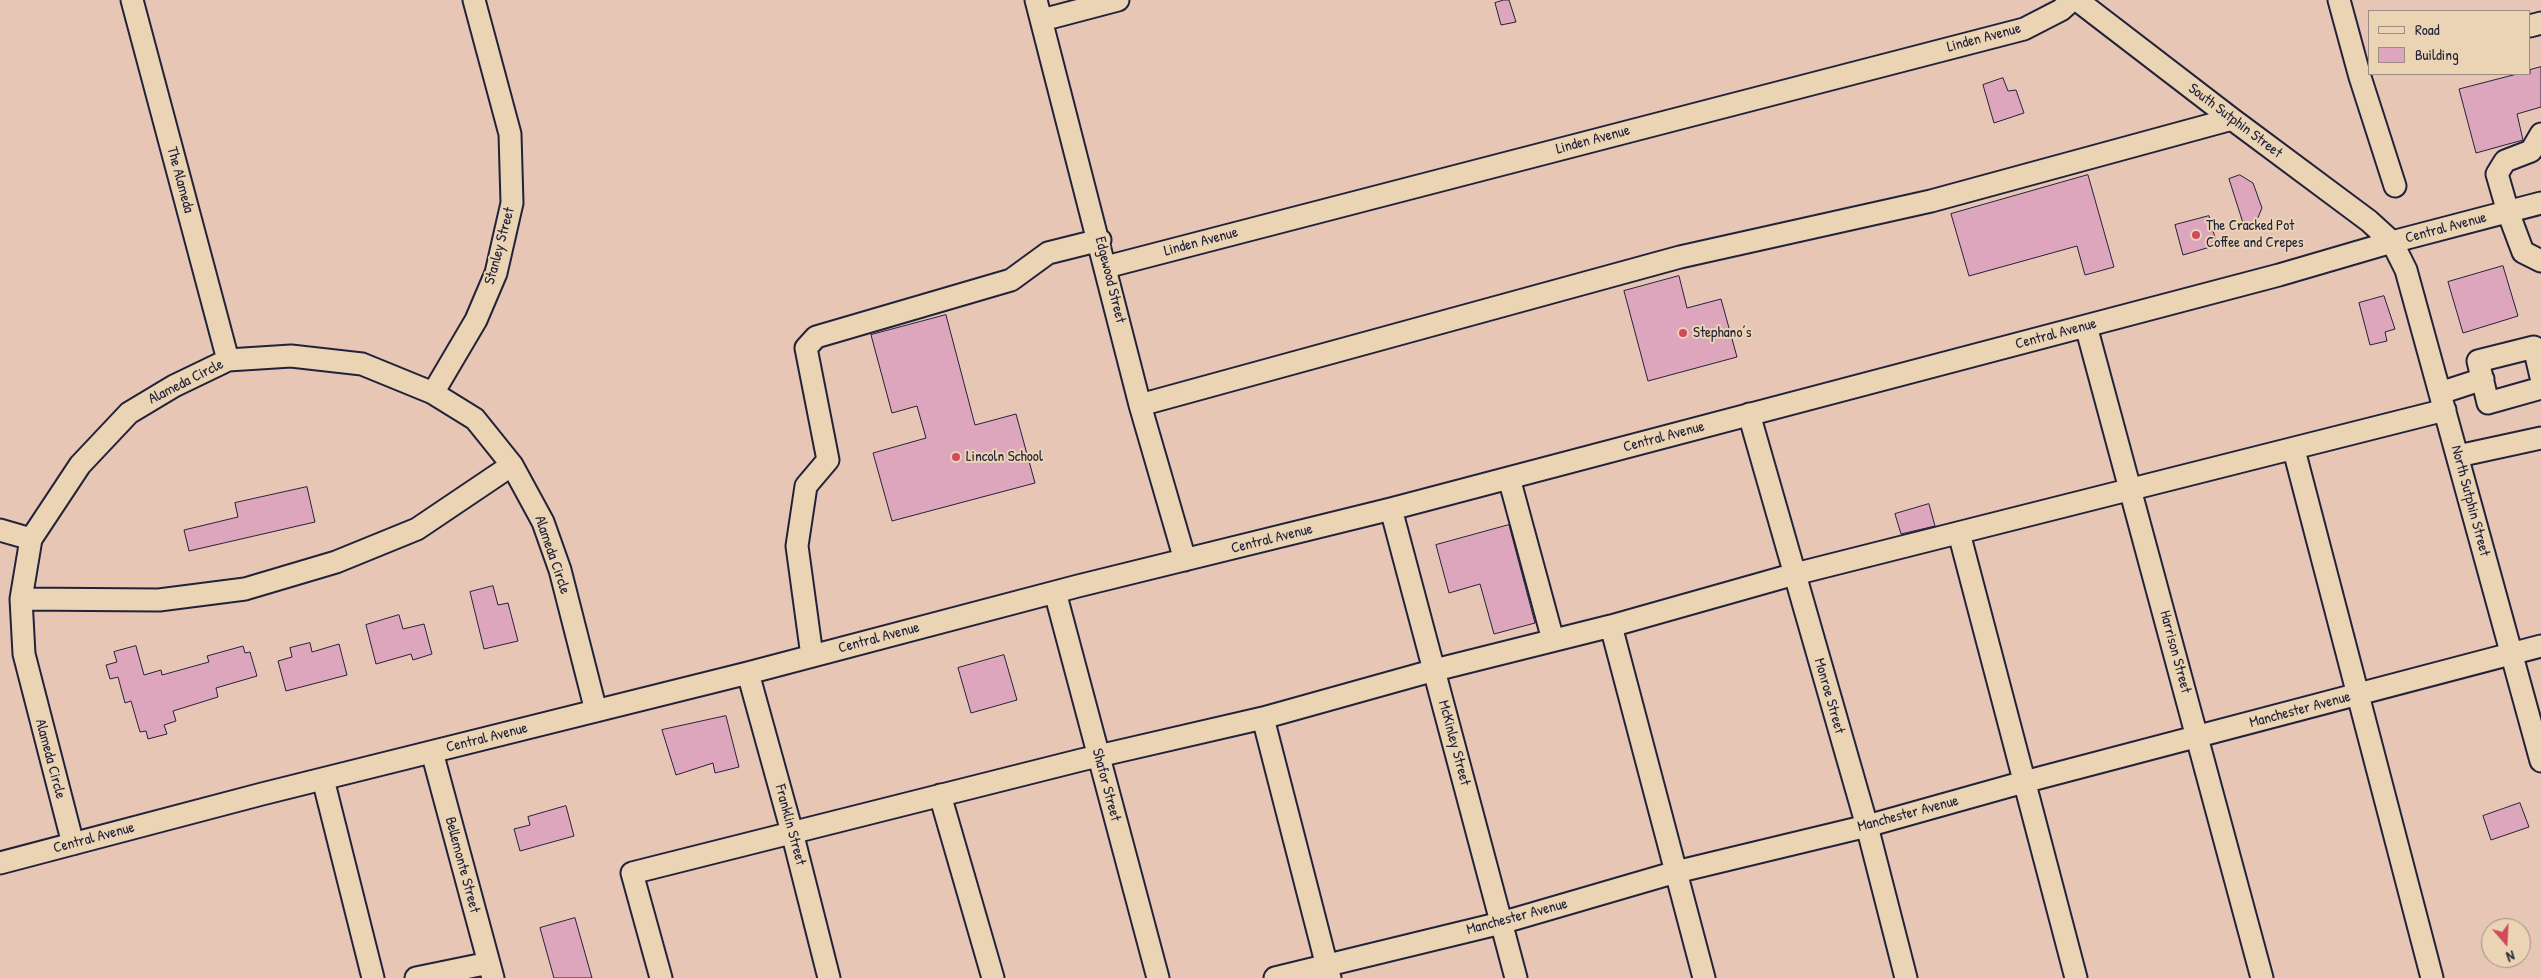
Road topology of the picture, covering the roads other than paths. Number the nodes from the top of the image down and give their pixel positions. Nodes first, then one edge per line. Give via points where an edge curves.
1 (132, 0) edge
2 (474, 0) edge
3 (1036, 0) edge
4 (1118, 0) edge
5 (2072, 0) edge
6 (2076, 0) edge
7 (2339, 0) edge
8 (1042, 20) junction
9 (2365, 75) edge
10 (2232, 119) junction
11 (2541, 134) edge
12 (2395, 186) dead end
13 (2541, 203) edge
14 (2508, 212) junction
15 (1100, 240) junction
16 (2392, 242) junction
17 (2541, 261) edge
18 (1106, 266) junction
19 (2086, 326) junction
20 (228, 360) junction
21 (2541, 376) edge
22 (2483, 379) junction
23 (2541, 388) edge
24 (433, 393) junction
25 (2442, 402) junction
26 (1140, 405) junction
27 (1749, 414) junction
28 (2541, 438) edge
29 (2294, 450) junction
30 (2458, 456) junction
31 (512, 465) junction
32 (1510, 478) junction
33 (2131, 491) junction
34 (1391, 509) junction
35 (0, 530) edge
36 (1958, 533) junction
37 (31, 539) junction
38 (1185, 560) junction
39 (1795, 574) junction
40 (1055, 592) junction
41 (21, 599) junction
42 (1611, 626) junction
43 (1553, 640) junction
44 (2541, 646) edge
45 (2512, 654) junction
46 (812, 656) junction
47 (1435, 670) junction
48 (748, 673) junction
49 (2357, 694) junction
50 (596, 711) junction
51 (1263, 718) junction
52 (2199, 737) junction
53 (432, 752) junction
54 (1098, 756) junction
55 (2541, 761) edge
56 (323, 779) junction
57 (2024, 782) junction
58 (940, 795) junction
59 (1867, 826) junction
60 (792, 832) junction
61 (73, 844) junction
62 (0, 863) edge
63 (1676, 872) junction
64 (1501, 923) junction
65 (491, 971) edge
66 (1328, 971) edge
67 (373, 978) edge
68 (416, 978) edge
69 (661, 978) edge
70 (829, 978) edge
71 (993, 978) edge
72 (1158, 978) edge
73 (1275, 978) edge
74 (1516, 978) edge
75 (1704, 978) edge
76 (1906, 978) edge
77 (2076, 978) edge
78 (2262, 978) edge
79 (2432, 978) edge

1 - 20 street, The Alameda
2 - 24 street, Stanley Street via 510,134 512,203 496,273 476,320
3 - 8 street, Edgewood Street
4 - 8 street
5 - 18 street, Linden Avenue via 2061,10 2024,28
6 - 10 street, South Sutphin Street
7 - 9 street
8 - 15 street, Edgewood Street
9 - 12 street
10 - 16 street, South Sutphin Street via 2369,221
10 - 26 street via 1931,201 1680,257
11 - 14 street via 2531,151 2505,161 2497,174
13 - 14 street, Central Avenue
14 - 16 street, Central Avenue
14 - 17 street via 2523,252
15 - 18 street, Edgewood Street
15 - 46 street via 1048,253 1011,280 816,337 806,348 828,460 806,486 797,546
16 - 19 street, Central Avenue
16 - 25 street, North Sutphin Street via 2406,270
18 - 26 street, Edgewood Street
19 - 27 street, Central Avenue
19 - 33 street, Harrison Street
20 - 24 street, Alameda Circle via 291,356 362,364
20 - 37 street, Alameda Circle via 174,386 129,413 80,465
21 - 22 street via 2534,347 2478,361
22 - 23 street via 2488,403
22 - 25 street
24 - 31 street, Alameda Circle via 475,419
25 - 29 street
25 - 30 street, North Sutphin Street
26 - 38 street, Edgewood Street
27 - 32 street, Central Avenue
27 - 39 street, Monroe Street
28 - 30 street
29 - 33 street
29 - 49 street
30 - 45 street, North Sutphin Street
31 - 41 street via 417,529 336,562 245,589 159,600
31 - 50 street, Alameda Circle via 543,522 557,562
32 - 34 street, Central Avenue
32 - 43 street
33 - 36 street
33 - 52 street, Harrison Street
34 - 38 street, Central Avenue
34 - 47 street, McKinley Street
35 - 37 street
36 - 39 street
36 - 57 street
37 - 41 street, Alameda Circle
38 - 40 street, Central Avenue
39 - 42 street
39 - 59 street, Monroe Street
40 - 46 street, Central Avenue
40 - 54 street, Shafor Street
41 - 61 street, Alameda Circle via 24,654
42 - 43 street
42 - 63 street
43 - 47 street
44 - 45 street, Manchester Avenue
45 - 49 street, Manchester Avenue
45 - 55 street, North Sutphin Street
46 - 48 street, Central Avenue
47 - 51 street
47 - 64 street, McKinley Street
48 - 50 street, Central Avenue
48 - 60 street, Franklin Street
49 - 52 street, Manchester Avenue
49 - 79 street
50 - 53 street, Central Avenue
51 - 54 street
51 - 66 street
52 - 57 street, Manchester Avenue
52 - 78 street, Harrison Street
53 - 56 street, Central Avenue
53 - 65 street, Bellemonte Street
54 - 58 street
54 - 72 street, Shafor Street
56 - 61 street, Central Avenue
56 - 67 street
57 - 59 street, Manchester Avenue
57 - 77 street
58 - 60 street
58 - 71 street
59 - 63 street, Manchester Avenue
59 - 76 street, Monroe Street
60 - 69 street via 632,873
60 - 70 street, Franklin Street
61 - 62 street, Central Avenue
63 - 64 street, Manchester Avenue
63 - 75 street
64 - 66 street, Manchester Avenue
64 - 74 street, McKinley Street
65 - 68 street
66 - 73 street, Manchester Avenue

